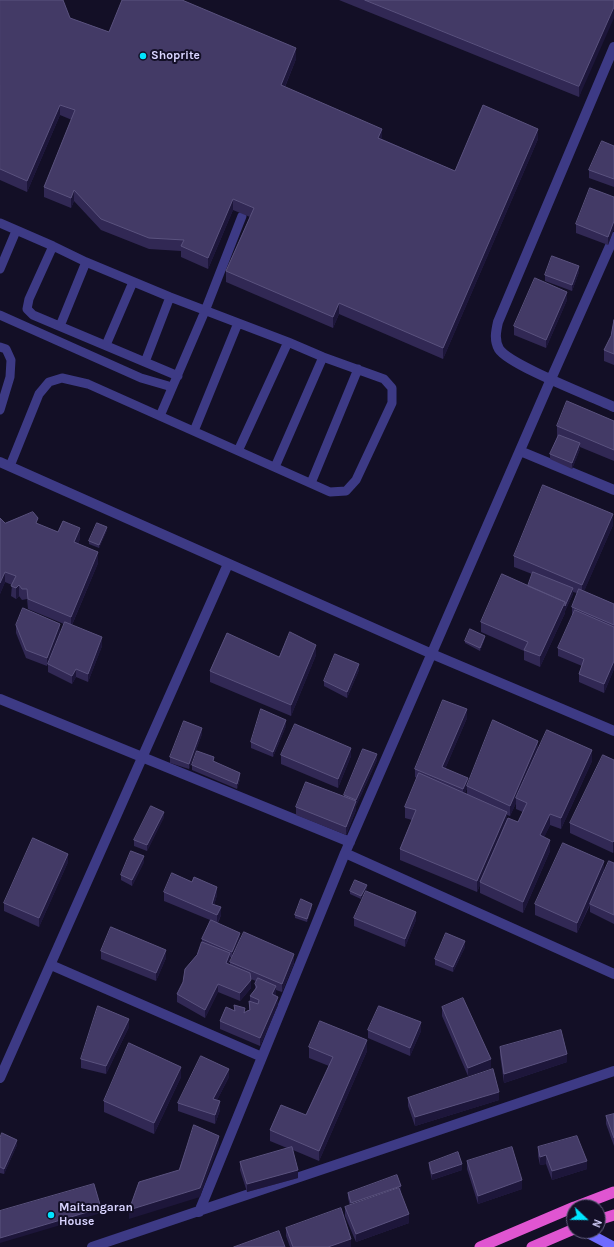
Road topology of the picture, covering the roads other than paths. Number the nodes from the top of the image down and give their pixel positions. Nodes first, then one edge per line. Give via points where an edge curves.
1 (614, 47) edge
2 (242, 216) edge
3 (0, 224) edge
4 (16, 231) junction
5 (614, 237) edge
6 (53, 246) junction
7 (86, 262) junction
8 (0, 269) edge
9 (132, 282) junction
10 (170, 297) junction
11 (205, 311) junction
12 (0, 315) edge
13 (238, 323) junction
14 (60, 326) junction
15 (288, 342) junction
16 (106, 345) junction
17 (0, 346) edge
18 (323, 357) junction
19 (145, 362) junction
20 (358, 370) junction
21 (178, 376) junction
22 (551, 379) junction
23 (172, 387) junction
24 (614, 406) edge
25 (0, 410) edge
26 (160, 416) junction
27 (194, 431) junction
28 (520, 450) junction
29 (238, 451) junction
30 (5, 464) edge
31 (275, 467) junction
32 (311, 483) junction
33 (614, 490) edge
34 (228, 564) junction
35 (432, 654) junction
36 (1, 702) edge
37 (614, 731) edge
38 (141, 757) junction
39 (350, 842) junction
40 (345, 853) junction
41 (51, 965) junction
42 (614, 974) edge
43 (262, 1057) junction
44 (614, 1071) edge
45 (0, 1078) edge
46 (614, 1192) edge
47 (595, 1199) edge
48 (566, 1210) edge
49 (199, 1212) junction
50 (566, 1232) edge
51 (599, 1239) edge
52 (92, 1247) edge
53 (480, 1247) edge
54 (532, 1247) edge
55 (614, 1247) edge

1 - 22 street via 498,322 495,336 499,348 508,357
2 - 11 lane
3 - 4 lane
4 - 6 lane
4 - 8 lane
5 - 22 street
6 - 7 lane
6 - 14 lane via 27,309 33,315
7 - 9 lane
7 - 14 lane
9 - 10 lane
9 - 16 lane
10 - 11 lane
10 - 19 lane
11 - 13 lane
11 - 21 lane
12 - 23 lane via 142,378
13 - 15 lane
13 - 27 lane
14 - 16 lane
15 - 18 lane
15 - 29 lane
16 - 19 lane
17 - 25 lane via 6,349 11,360 10,377
18 - 20 lane
18 - 31 lane
19 - 21 lane
20 - 32 lane
20 - 32 lane via 384,379 392,388 392,403 356,480 346,491 330,492
21 - 23 lane
22 - 24 street
22 - 28 street
23 - 26 lane
26 - 27 lane
26 - 30 lane via 88,384 62,378 49,382 39,394
27 - 29 lane
28 - 33 street
28 - 35 street
29 - 31 lane
30 - 34 street
31 - 32 lane
34 - 35 street
34 - 38 street
35 - 37 street
35 - 39 street
36 - 38 street
38 - 39 street
38 - 41 street
39 - 40 street
40 - 42 street
40 - 43 street
41 - 43 street
41 - 45 street
43 - 49 street
44 - 49 street
46 - 47 highway
48 - 53 highway
49 - 52 street
50 - 54 highway
51 - 55 main road

